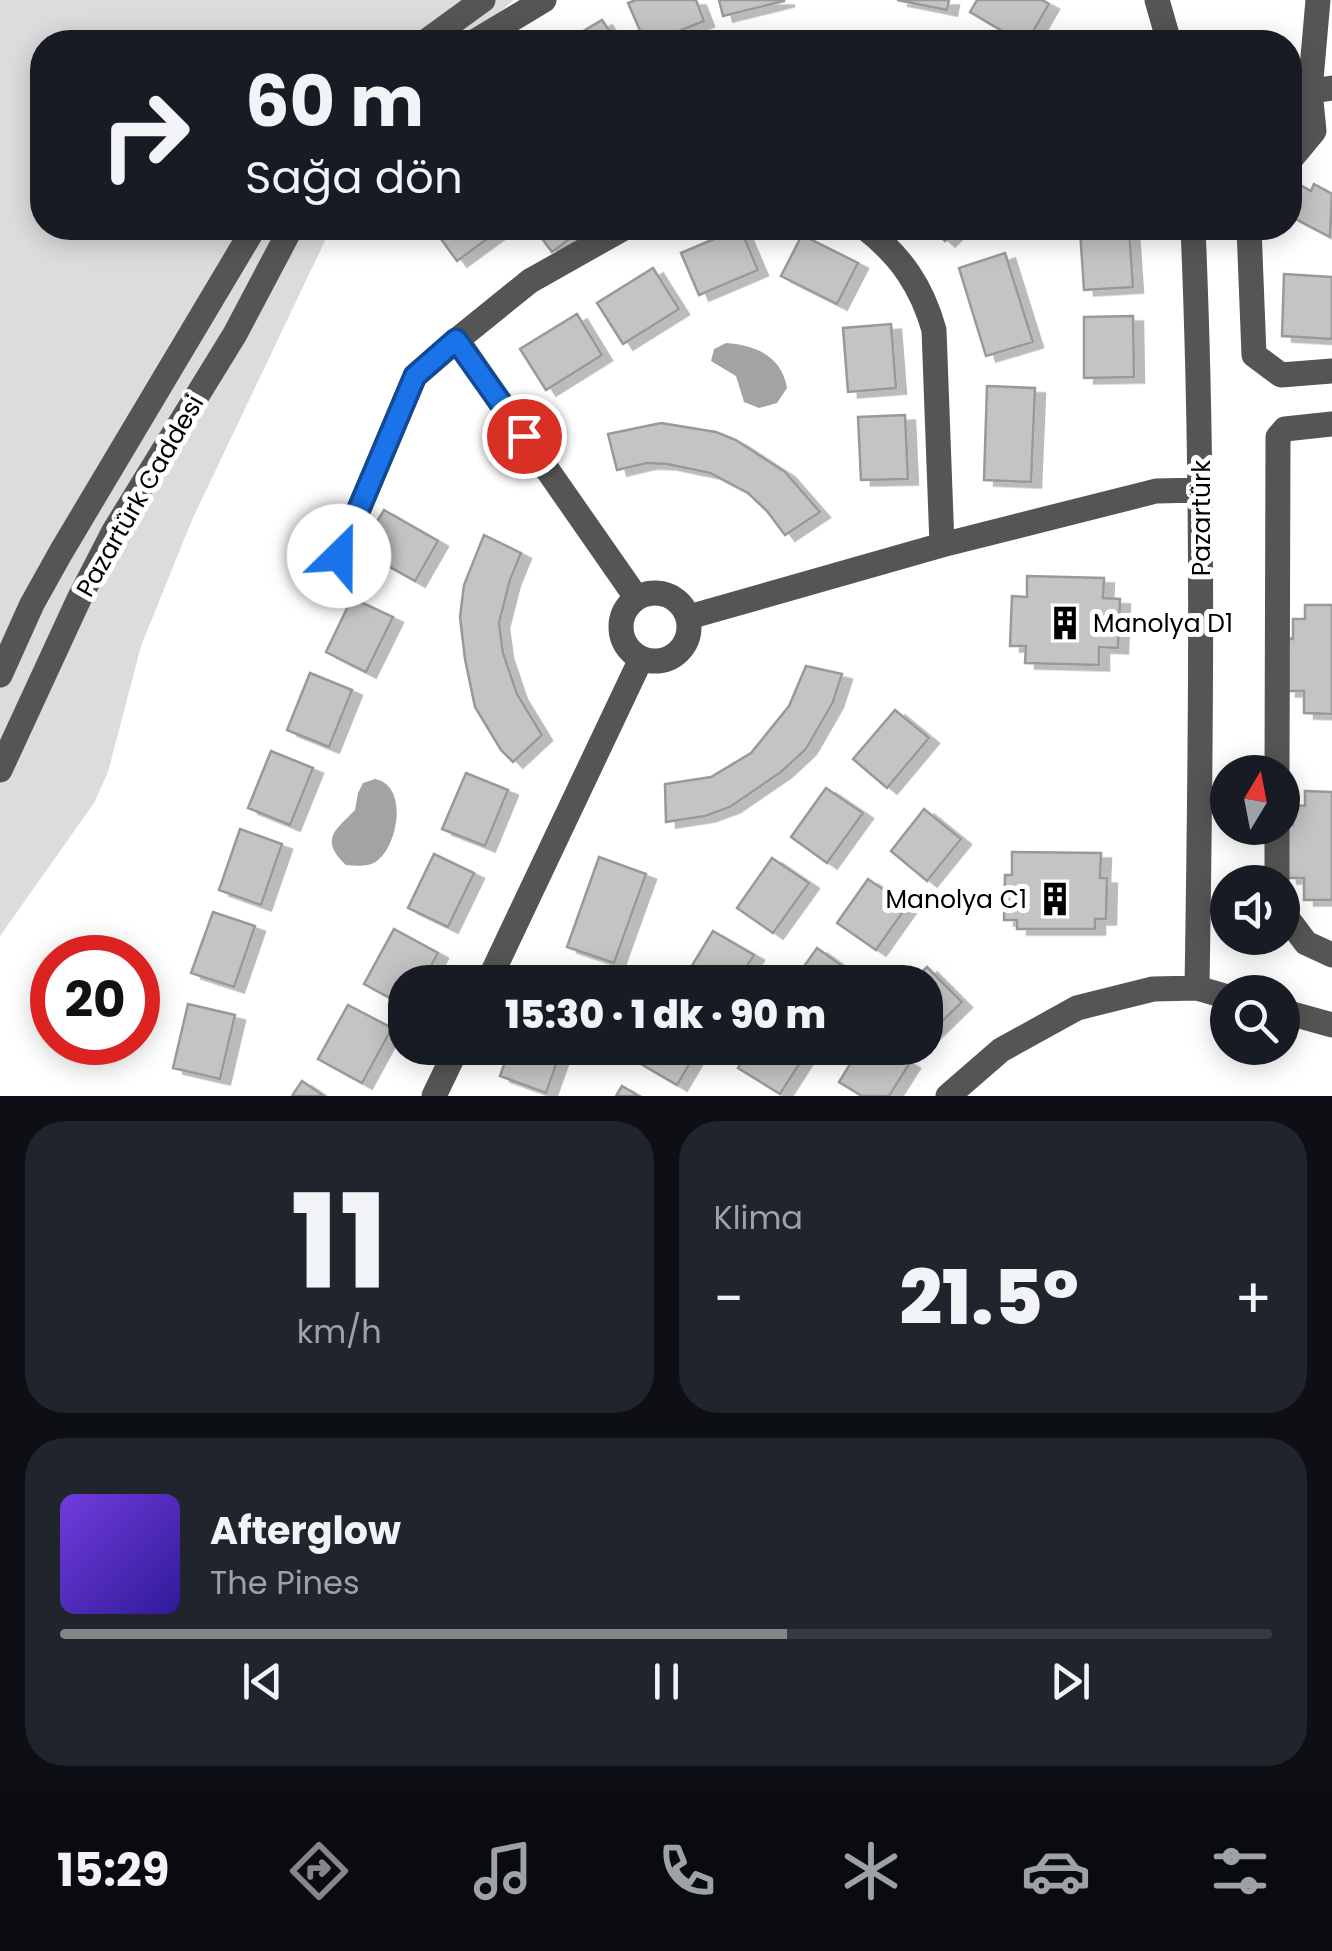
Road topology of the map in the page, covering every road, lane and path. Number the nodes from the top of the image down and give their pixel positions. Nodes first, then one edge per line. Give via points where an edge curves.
1 (483, 0) edge
2 (544, 0) edge
3 (1157, 0) edge
4 (1318, 0) edge
5 (442, 30) edge
6 (494, 30) edge
7 (1166, 30) edge
8 (1311, 91) edge
9 (1302, 146) edge
10 (247, 240) edge
11 (285, 240) edge
12 (603, 240) edge
13 (882, 240) edge
14 (1193, 240) edge
15 (1249, 240) edge
16 (456, 340) junction
17 (1332, 371) edge
18 (1332, 424) edge
19 (1201, 490) junction
20 (942, 545) junction
21 (324, 592) dead end
22 (636, 597) junction
23 (689, 617) junction
24 (641, 659) junction
25 (0, 675) edge
26 (1277, 755) edge
27 (0, 770) edge
28 (1300, 934) edge
29 (1332, 955) edge
30 (496, 965) edge
31 (1197, 988) junction
32 (1210, 991) edge
33 (1300, 1016) edge
34 (1332, 1025) edge
35 (449, 1065) edge
36 (434, 1096) edge
37 (948, 1096) edge

1 - 5 street
2 - 6 street
3 - 7 street
4 - 8 street
8 - 9 street via 1314,131
10 - 25 street, Pazartürk Caddesi via 61,552
11 - 27 street, Pazartürk Caddesi via 101,555
12 - 16 street via 530,281
13 - 20 street via 925,298 934,330
14 - 19 street, Pazartürk
15 - 17 street via 1254,355 1281,376
16 - 21 street via 415,376
16 - 22 street
18 - 26 street via 1285,429 1278,437
19 - 20 street via 1156,491
19 - 31 street, Pazartürk
20 - 23 street
22 - 23 street via 657,592 677,599
22 - 24 street via 620,629 626,647
23 - 24 street via 678,653 660,661
24 - 30 street
28 - 29 street
31 - 32 street
31 - 37 street via 1153,990 1078,1008 1001,1050
33 - 34 street
35 - 36 street

